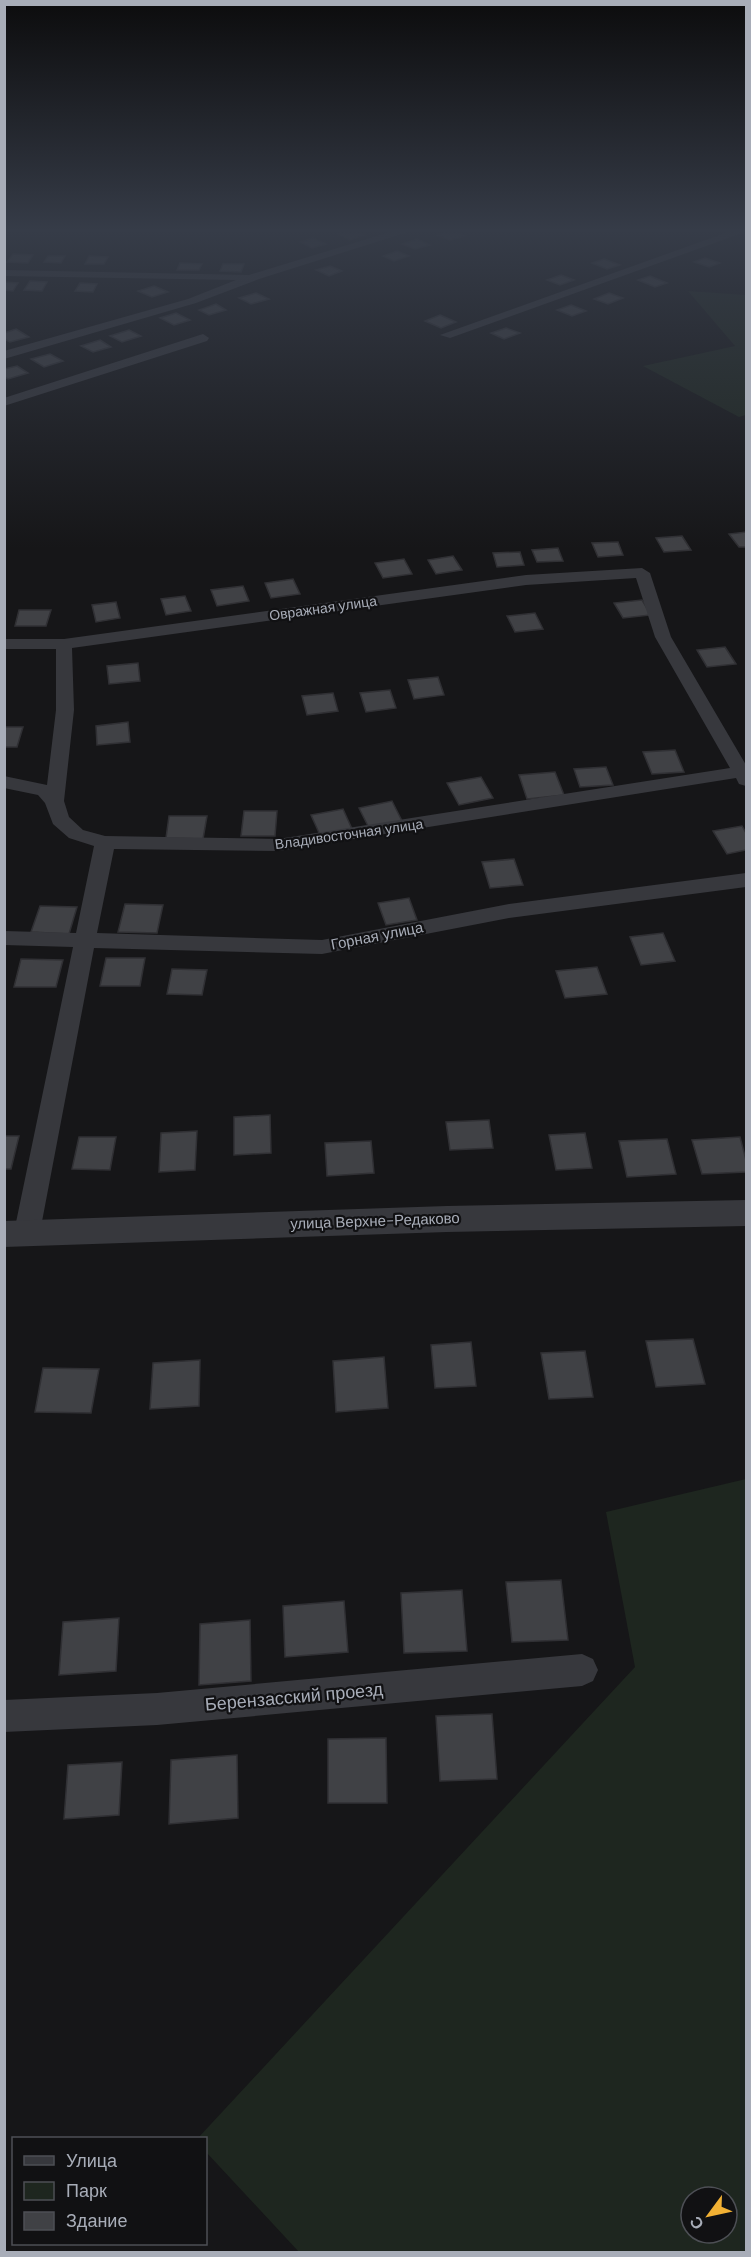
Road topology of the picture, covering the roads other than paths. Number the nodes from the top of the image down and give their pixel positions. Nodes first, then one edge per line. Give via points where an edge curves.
1 (67, 337) edge
2 (203, 338) dead end
3 (4, 355) edge
4 (4, 402) edge
5 (4, 644) edge
6 (64, 644) junction
7 (745, 774) edge
8 (4, 782) edge
9 (54, 801) junction
10 (105, 842) junction
11 (747, 880) edge
12 (4, 938) edge
13 (86, 941) junction
14 (747, 1213) edge
15 (16, 1233) edge
16 (582, 1670) dead end
17 (4, 1716) edge

1 - 3 street
2 - 4 street
5 - 6 street, Овражная улица
6 - 7 street, Овражная улица via 526,580 642,573 663,637
6 - 9 street via 65,710
7 - 10 street, Владивосточная улица via 278,845
8 - 9 street via 44,790
9 - 10 street, Владивосточная улица via 60,820 75,834
10 - 13 street
11 - 13 street, Горная улица via 509,911 322,946
12 - 13 street, Горная улица
13 - 15 street
14 - 15 street, улица Верхне-Редаково
16 - 17 street, Берензасский проезд via 157,1710

